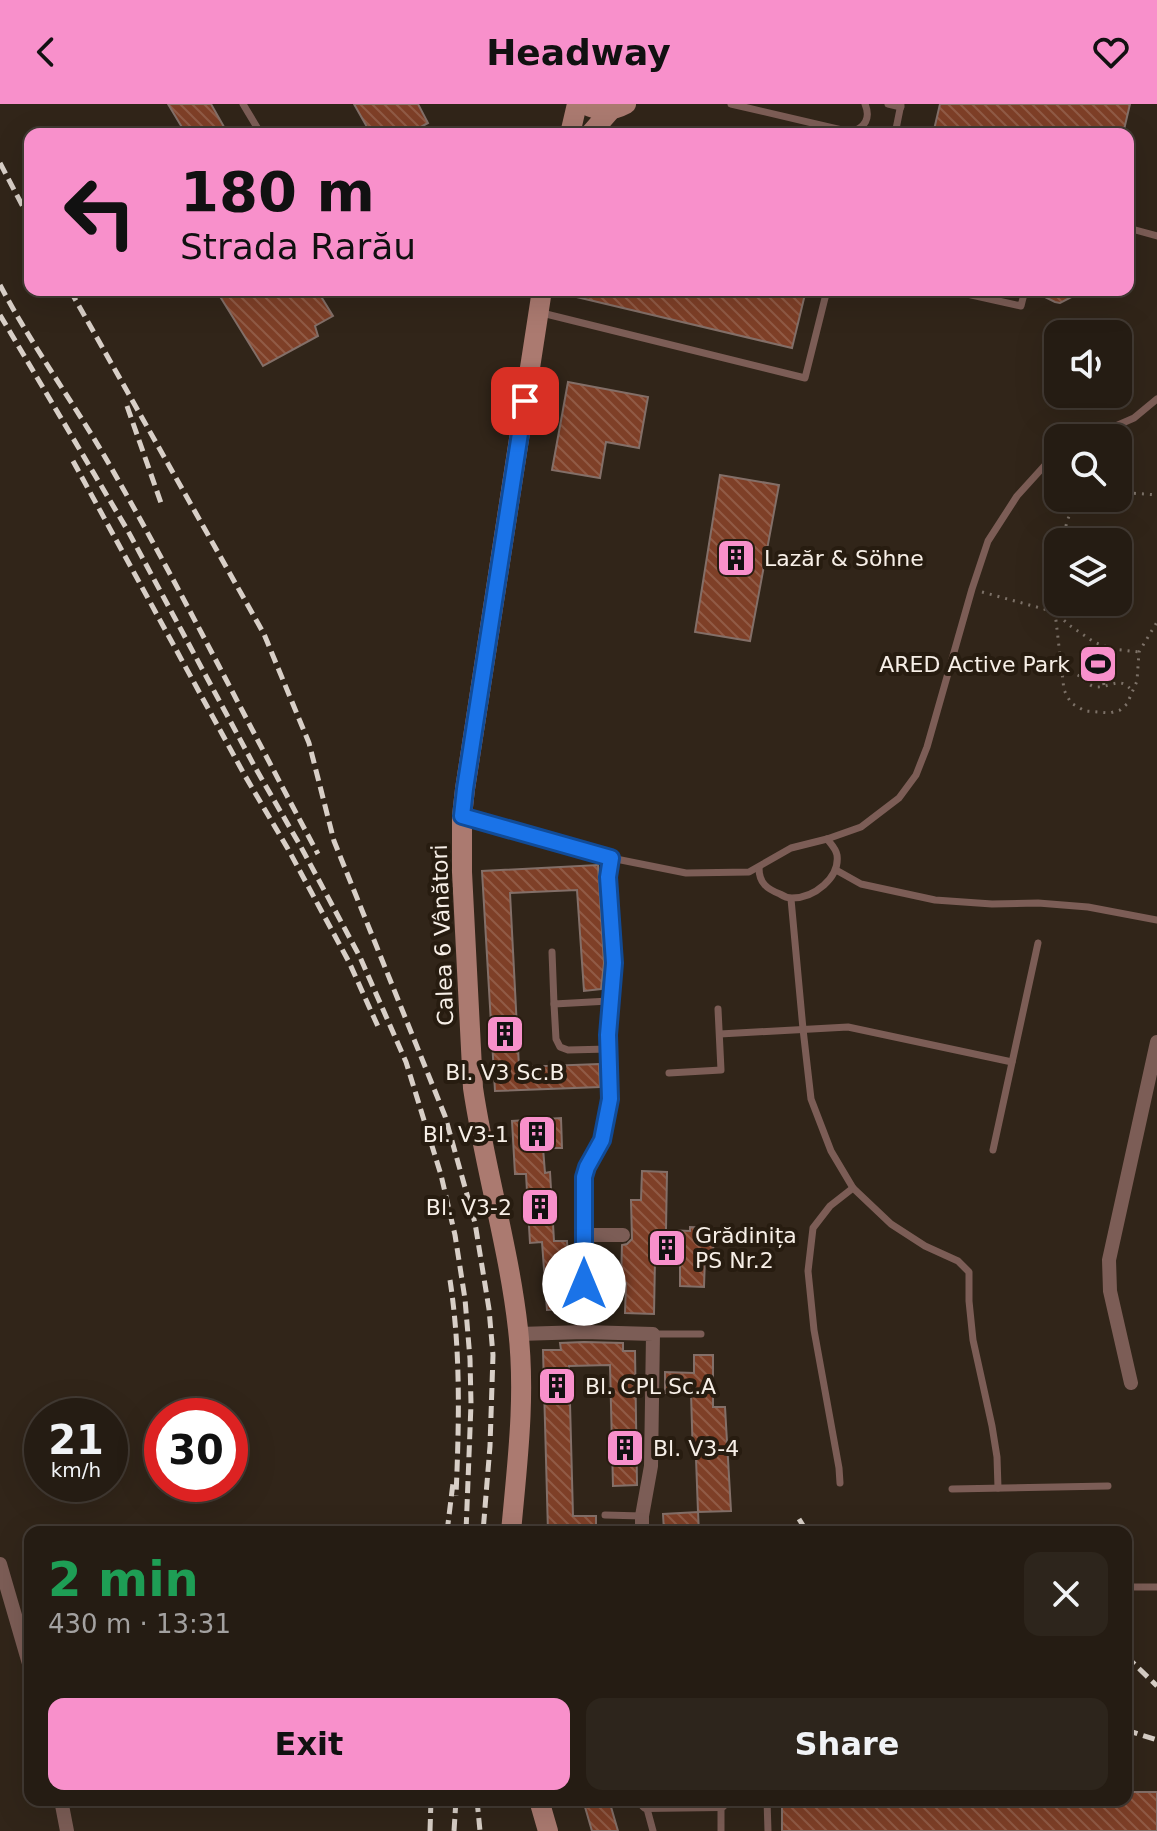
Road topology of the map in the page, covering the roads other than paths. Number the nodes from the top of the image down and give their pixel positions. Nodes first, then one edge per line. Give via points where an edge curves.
1 (243, 104) edge
2 (577, 104) edge
3 (584, 104) edge
4 (731, 104) edge
5 (865, 104) edge
6 (888, 104) edge
7 (901, 106) edge
8 (618, 107) edge
9 (257, 128) edge
10 (571, 128) edge
11 (596, 128) edge
12 (834, 128) edge
13 (860, 128) edge
14 (896, 128) edge
15 (1134, 230) edge
16 (1157, 236) edge
17 (541, 296) edge
18 (826, 296) edge
19 (976, 296) edge
20 (1024, 296) edge
21 (539, 312) junction
22 (1157, 399) edge
23 (1120, 424) edge
24 (1044, 466) edge
25 (462, 816) junction
26 (827, 839) junction
27 (611, 858) junction
28 (759, 868) junction
29 (836, 870) junction
30 (791, 899) junction
31 (1157, 920) edge
32 (1038, 943) dead end
33 (552, 952) dead end
34 (611, 1001) junction
35 (554, 1004) junction
36 (718, 1009) dead end
37 (803, 1029) junction
38 (720, 1034) junction
39 (1157, 1042) edge
40 (609, 1049) junction
41 (1012, 1062) junction
42 (669, 1073) dead end
43 (993, 1150) dead end
44 (853, 1188) junction
45 (584, 1235) junction
46 (623, 1235) dead end
47 (584, 1332) junction
48 (519, 1334) junction
49 (653, 1334) junction
50 (701, 1334) dead end
51 (1131, 1383) dead end
52 (840, 1483) dead end
53 (1108, 1486) dead end
54 (998, 1488) junction
55 (952, 1489) dead end
56 (605, 1515) dead end
57 (642, 1516) junction
58 (511, 1526) edge
59 (642, 1526) edge
60 (0, 1564) edge
61 (1132, 1587) edge
62 (1157, 1587) edge
63 (24, 1646) edge
64 (62, 1806) edge
65 (541, 1806) edge
66 (645, 1806) edge
67 (721, 1806) edge
68 (767, 1806) edge
69 (67, 1831) edge
70 (548, 1831) edge
71 (653, 1831) edge
72 (721, 1831) edge
73 (768, 1831) edge

1 - 9 lane
2 - 10 main road
3 - 8 main road via 604,111
4 - 12 lane
5 - 13 lane via 868,118
6 - 7 lane
7 - 14 lane
8 - 11 main road
15 - 16 lane
17 - 21 main road, Calea 6 Vânători
18 - 21 lane via 805,378
19 - 20 lane via 1021,306
21 - 25 main road, Calea 6 Vânători
22 - 23 lane
24 - 26 lane via 988,541 916,775 899,798 861,827
25 - 27 street
25 - 48 main road, Calea 6 Vânători via 473,1088
26 - 28 lane via 791,848
26 - 29 lane via 837,853
27 - 28 lane via 686,873
27 - 34 street
28 - 30 lane via 759,879 768,890
29 - 30 lane via 828,883
29 - 31 lane via 861,884 935,900 1088,907
30 - 37 lane
32 - 41 lane
33 - 35 lane
34 - 35 lane
34 - 40 street
35 - 40 lane via 560,1047
36 - 38 lane
37 - 38 lane
37 - 41 lane via 848,1027
37 - 44 lane via 811,1099 831,1151
38 - 42 lane via 721,1070
39 - 51 street via 1109,1260 1110,1291
40 - 45 street via 610,1099 604,1131 584,1177
41 - 43 lane
44 - 52 lane via 813,1228 808,1271
44 - 54 lane via 891,1224 969,1272 973,1340 992,1426
45 - 46 street
45 - 47 street
47 - 48 street
47 - 49 street
48 - 58 main road, Calea 6 Vânători via 521,1400
49 - 50 lane
49 - 57 street via 651,1466
53 - 54 lane
54 - 55 lane
56 - 57 lane
57 - 59 street
60 - 63 street
61 - 62 lane
64 - 69 street
65 - 70 main road
66 - 71 lane
67 - 72 lane
68 - 73 lane

